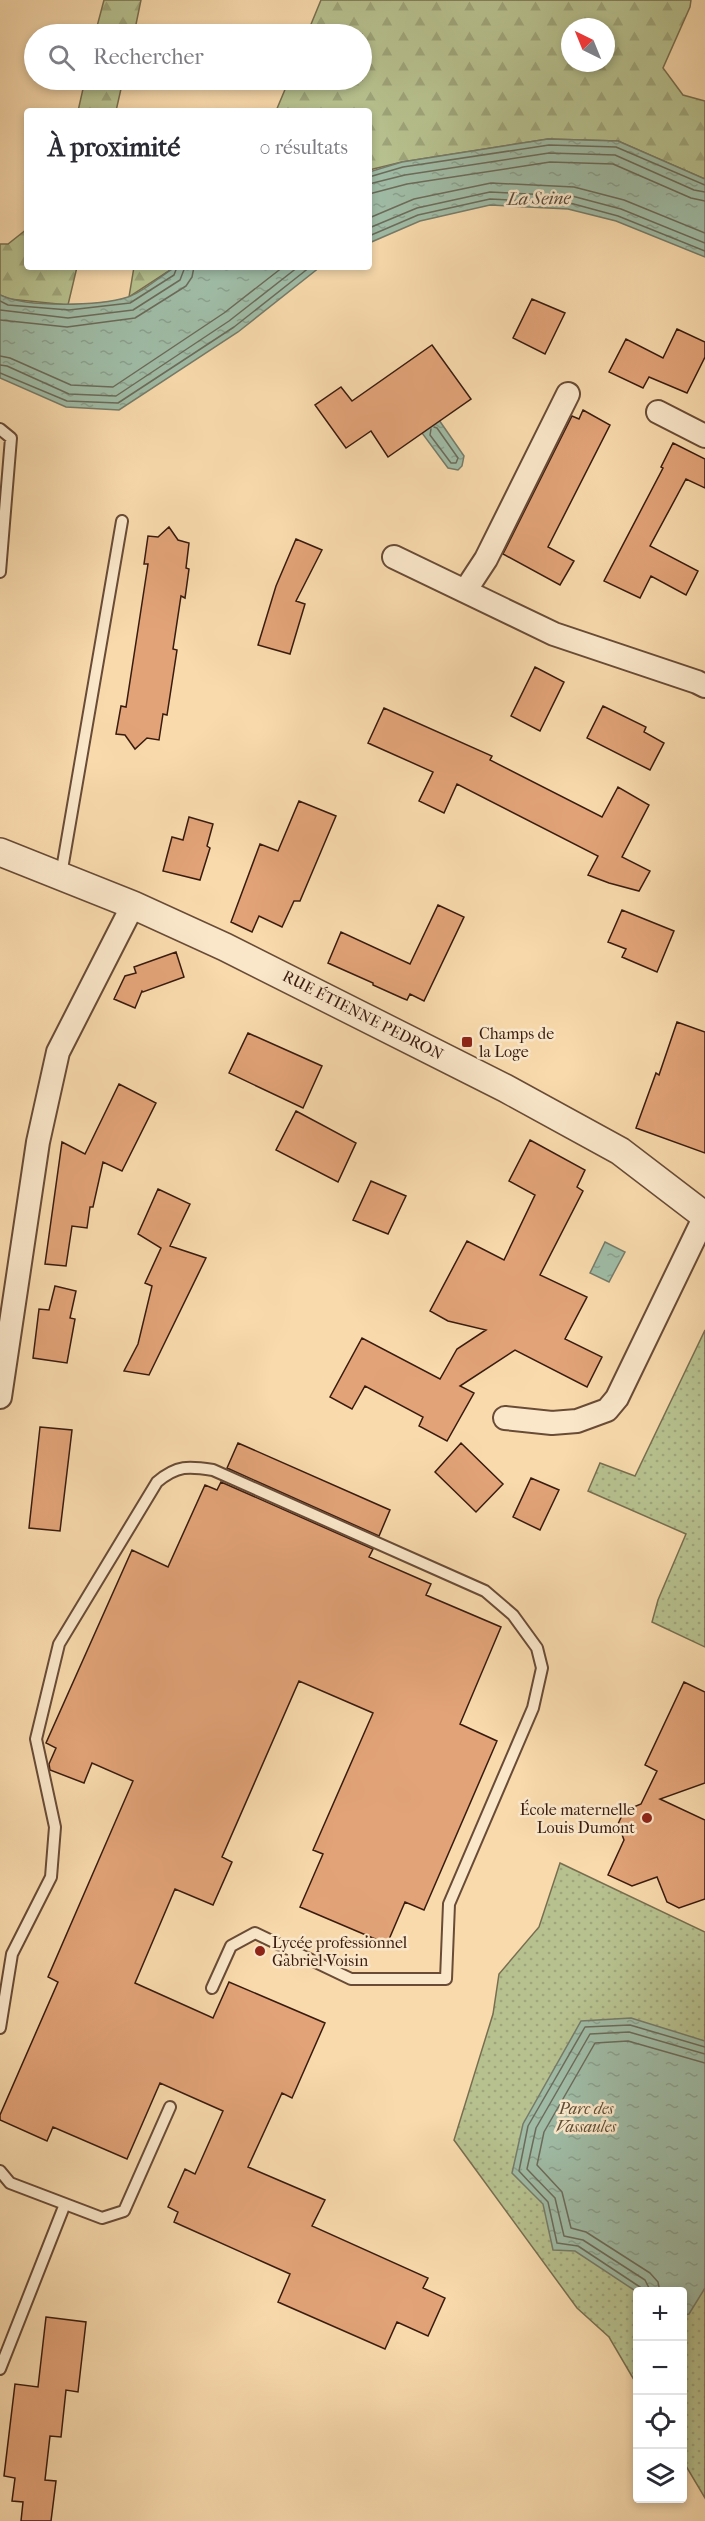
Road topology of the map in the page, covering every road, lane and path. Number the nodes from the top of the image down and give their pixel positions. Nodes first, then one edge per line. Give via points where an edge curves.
1 (567, 394) dead end
2 (657, 412) dead end
3 (0, 429) edge
4 (705, 436) edge
5 (122, 521) dead end
6 (394, 557) dead end
7 (0, 572) edge
8 (465, 591) junction
9 (705, 687) edge
10 (0, 852) edge
11 (61, 876) junction
12 (133, 905) junction
13 (705, 1216) edge
14 (0, 1397) edge
15 (505, 1418) dead end
16 (212, 1988) dead end
17 (0, 2028) edge
18 (170, 2106) dead end
19 (0, 2171) edge
20 (65, 2204) junction
21 (0, 2369) edge

1 - 8 street via 486,559
2 - 4 street
3 - 7 lane via 11,438
5 - 11 lane
6 - 8 street
8 - 9 street via 554,634
10 - 11 street, RUE ÉTIENNE PEDRON
11 - 12 street, RUE ÉTIENNE PEDRON
12 - 13 street, RUE ÉTIENNE PEDRON via 261,963 515,1093 620,1151
12 - 14 street via 58,1052 38,1142
13 - 15 street via 617,1398 607,1410 560,1422
16 - 17 lane via 231,1946 255,1933 351,1979 446,1979 449,1904 532,1708 542,1668 537,1648 513,1616 485,1591 213,1470 192,1467 171,1470 157,1482 59,1644 36,1739 55,1827 51,1877 12,1954
18 - 20 lane via 124,2211 102,2218
19 - 20 lane via 10,2183
20 - 21 lane

